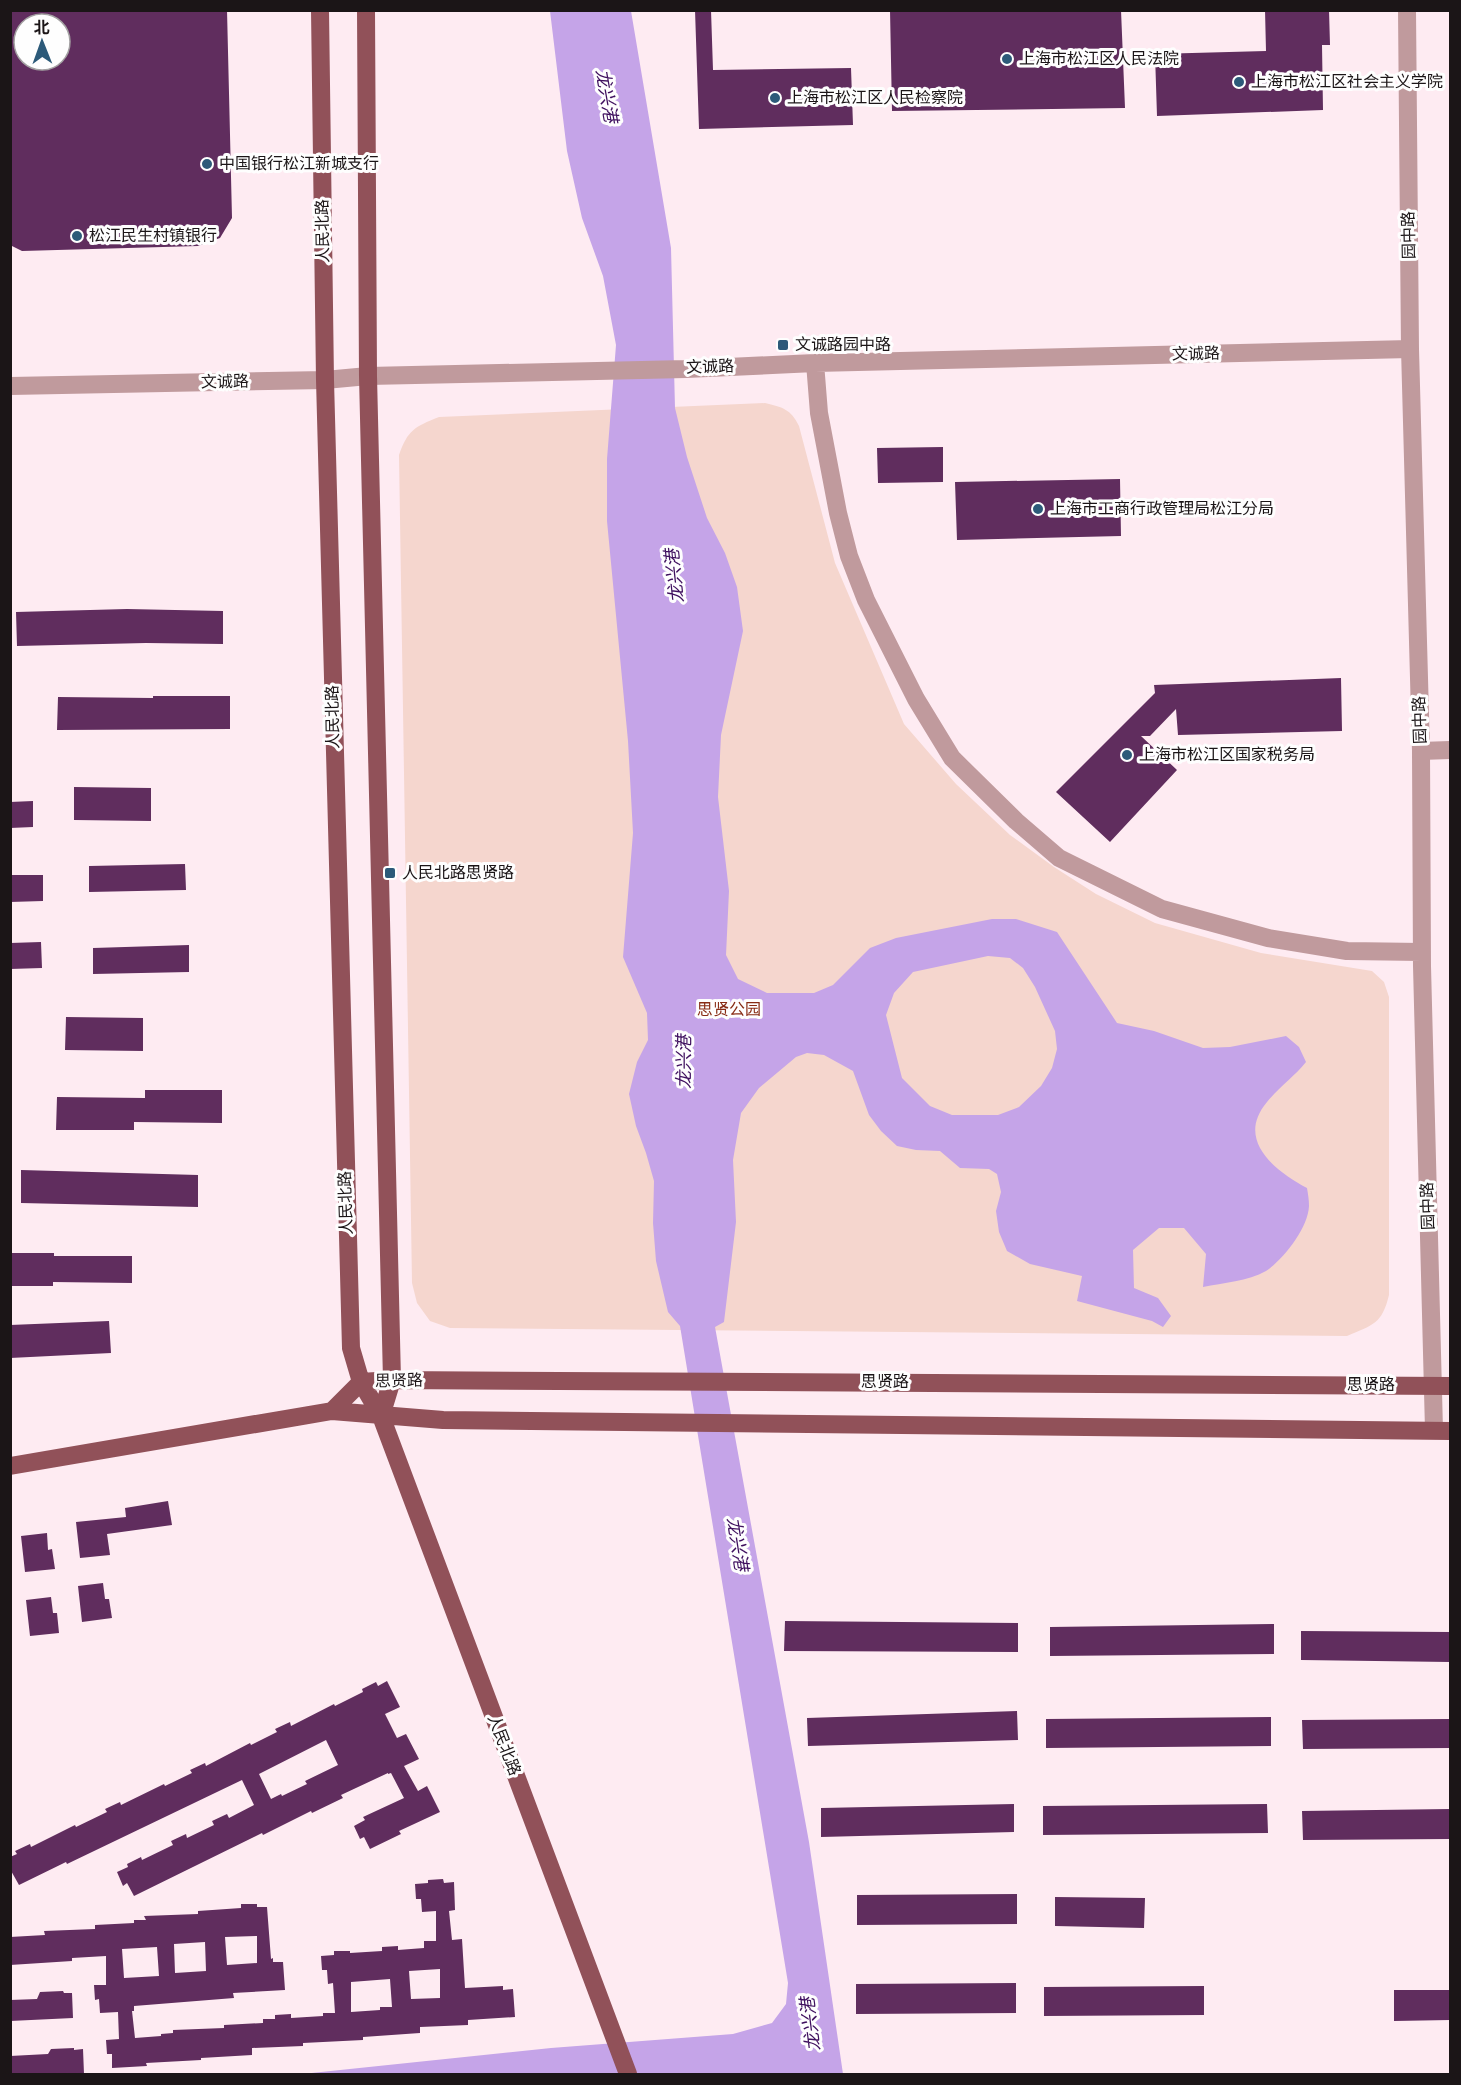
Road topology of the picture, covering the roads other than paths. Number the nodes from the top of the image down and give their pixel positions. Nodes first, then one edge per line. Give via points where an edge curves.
1 (320, 10) edge
2 (366, 10) edge
3 (1407, 10) edge
4 (1410, 349) junction
5 (815, 363) junction
6 (368, 376) junction
7 (325, 380) junction
8 (10, 386) edge
9 (1450, 750) edge
10 (1421, 751) junction
11 (1422, 952) junction
12 (392, 1380) junction
13 (361, 1382) junction
14 (1442, 1385) edge
15 (332, 1411) junction
16 (381, 1416) junction
17 (1442, 1431) edge
18 (10, 1466) edge
19 (628, 2074) edge

1 - 7 main road, 人民北路
2 - 6 main road
3 - 4 street, 园中路
4 - 5 street, 文诚路
4 - 10 street, 园中路
5 - 6 street, 文诚路
5 - 11 street via 819,413 838,513 866,600 916,699 952,758 1016,821 1059,858 1162,909 1268,938 1347,951
6 - 7 street, 文诚路
6 - 12 main road
7 - 8 street, 文诚路
7 - 13 main road, 人民北路 via 351,1348
9 - 10 street
10 - 11 street, 园中路
11 - 14 street, 园中路
12 - 13 main road, 思贤路
12 - 14 main road, 思贤路
12 - 16 main road
13 - 15 main road, 思贤路
13 - 16 main road, 人民北路
14 - 17 street, 园中路
15 - 16 main road, 思贤路
15 - 18 main road, 思贤路
16 - 17 main road, 思贤路 via 443,1420
16 - 19 main road, 人民北路

